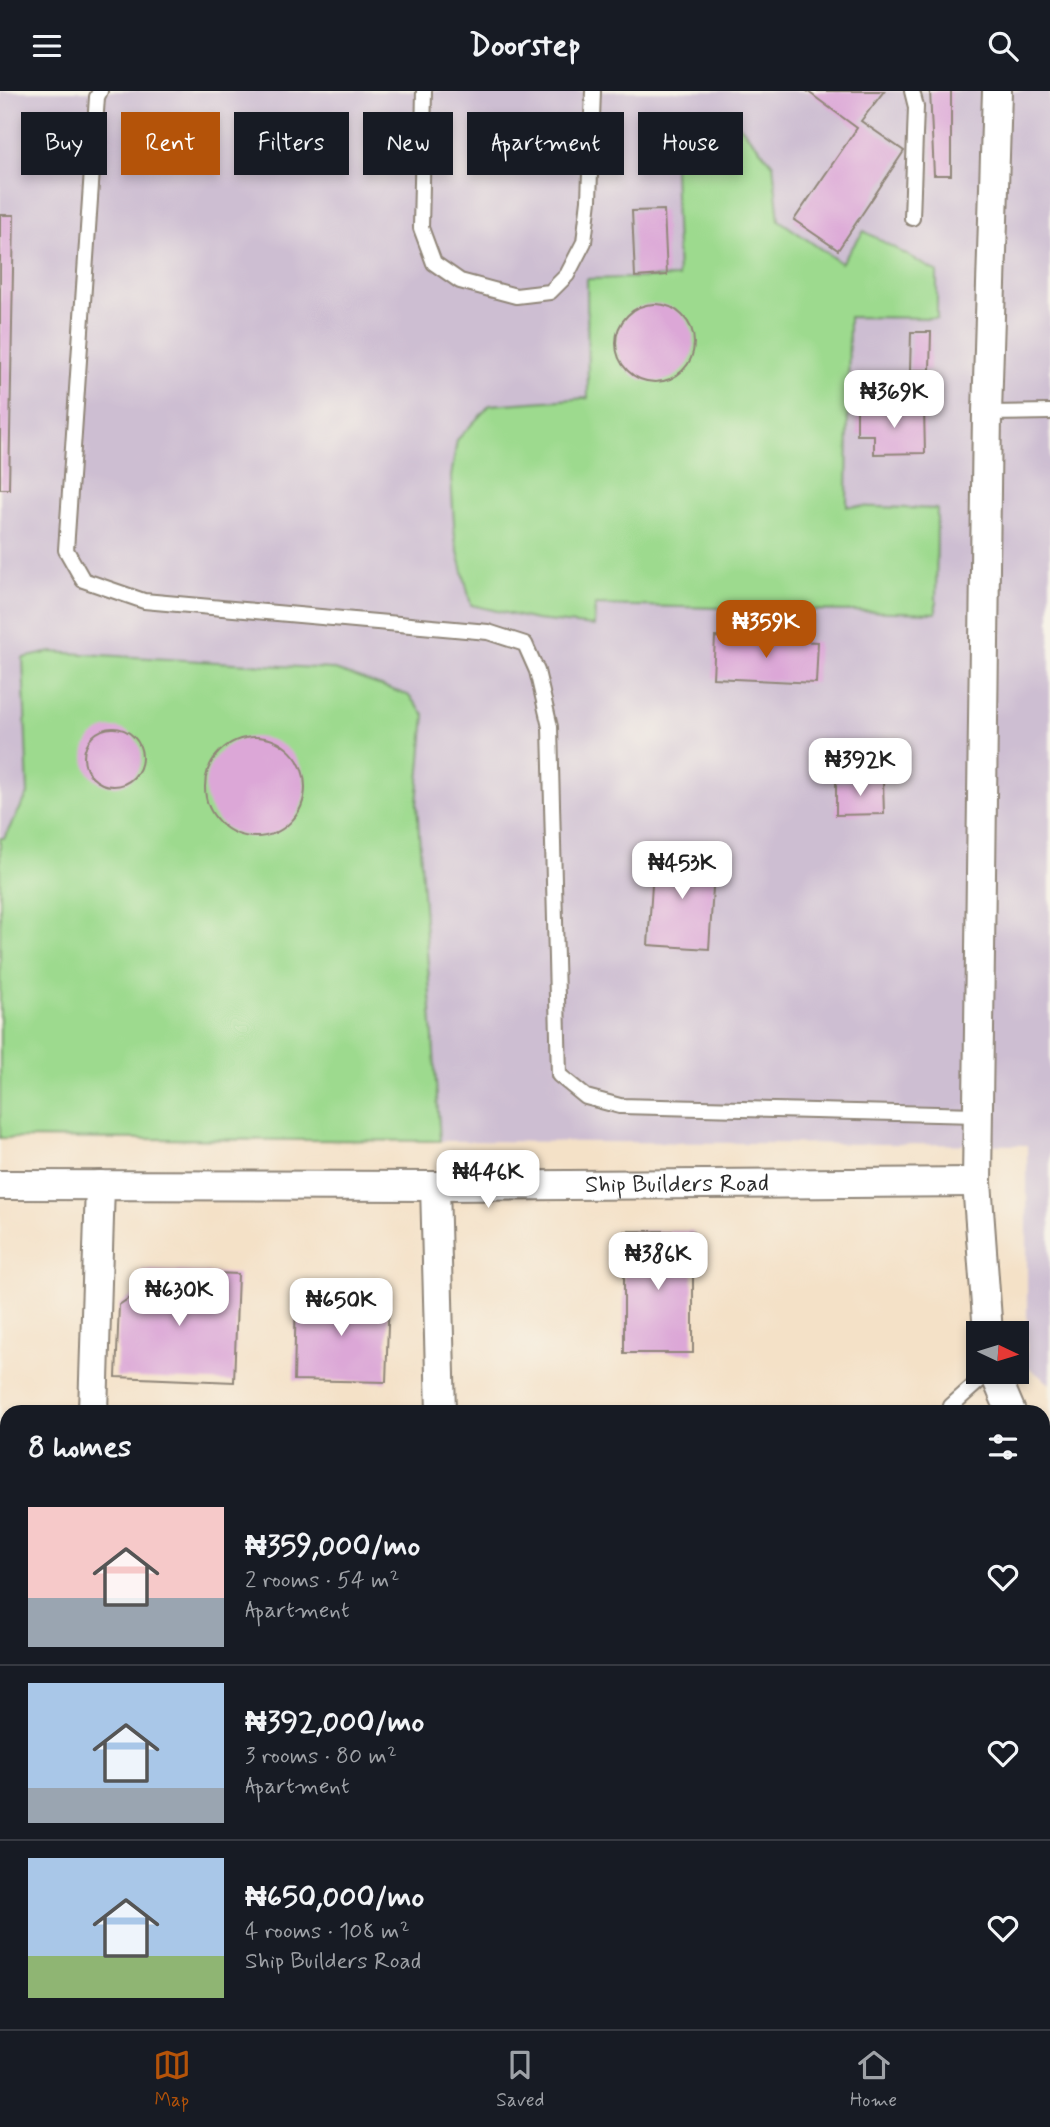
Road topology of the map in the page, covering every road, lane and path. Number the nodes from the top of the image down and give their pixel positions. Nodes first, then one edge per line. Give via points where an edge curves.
1 (100, 91) edge
2 (424, 91) edge
3 (593, 91) edge
4 (912, 91) edge
5 (998, 91) edge
6 (912, 218) dead end
7 (1050, 412) edge
8 (987, 413) junction
9 (977, 1115) junction
10 (976, 1182) junction
11 (0, 1185) edge
12 (100, 1185) junction
13 (435, 1187) junction
14 (987, 1321) edge
15 (978, 1384) edge
16 (998, 1384) edge
17 (93, 1405) edge
18 (441, 1405) edge
19 (952, 1405) edge
20 (1008, 1405) edge

1 - 9 lane via 66,550 83,580 144,601 488,632 525,644 537,671 550,727 559,1075 586,1097 620,1107
2 - 3 lane via 421,228 434,263 460,281 516,296 550,292 567,275 584,242
4 - 6 lane via 916,107
5 - 8 street
7 - 8 lane
8 - 9 street
9 - 10 street
10 - 13 street, Ship Builders Road
10 - 14 street
11 - 12 street, Ship Builders Road
12 - 13 street, Ship Builders Road
12 - 17 street
13 - 18 street
15 - 19 lane
16 - 20 street

